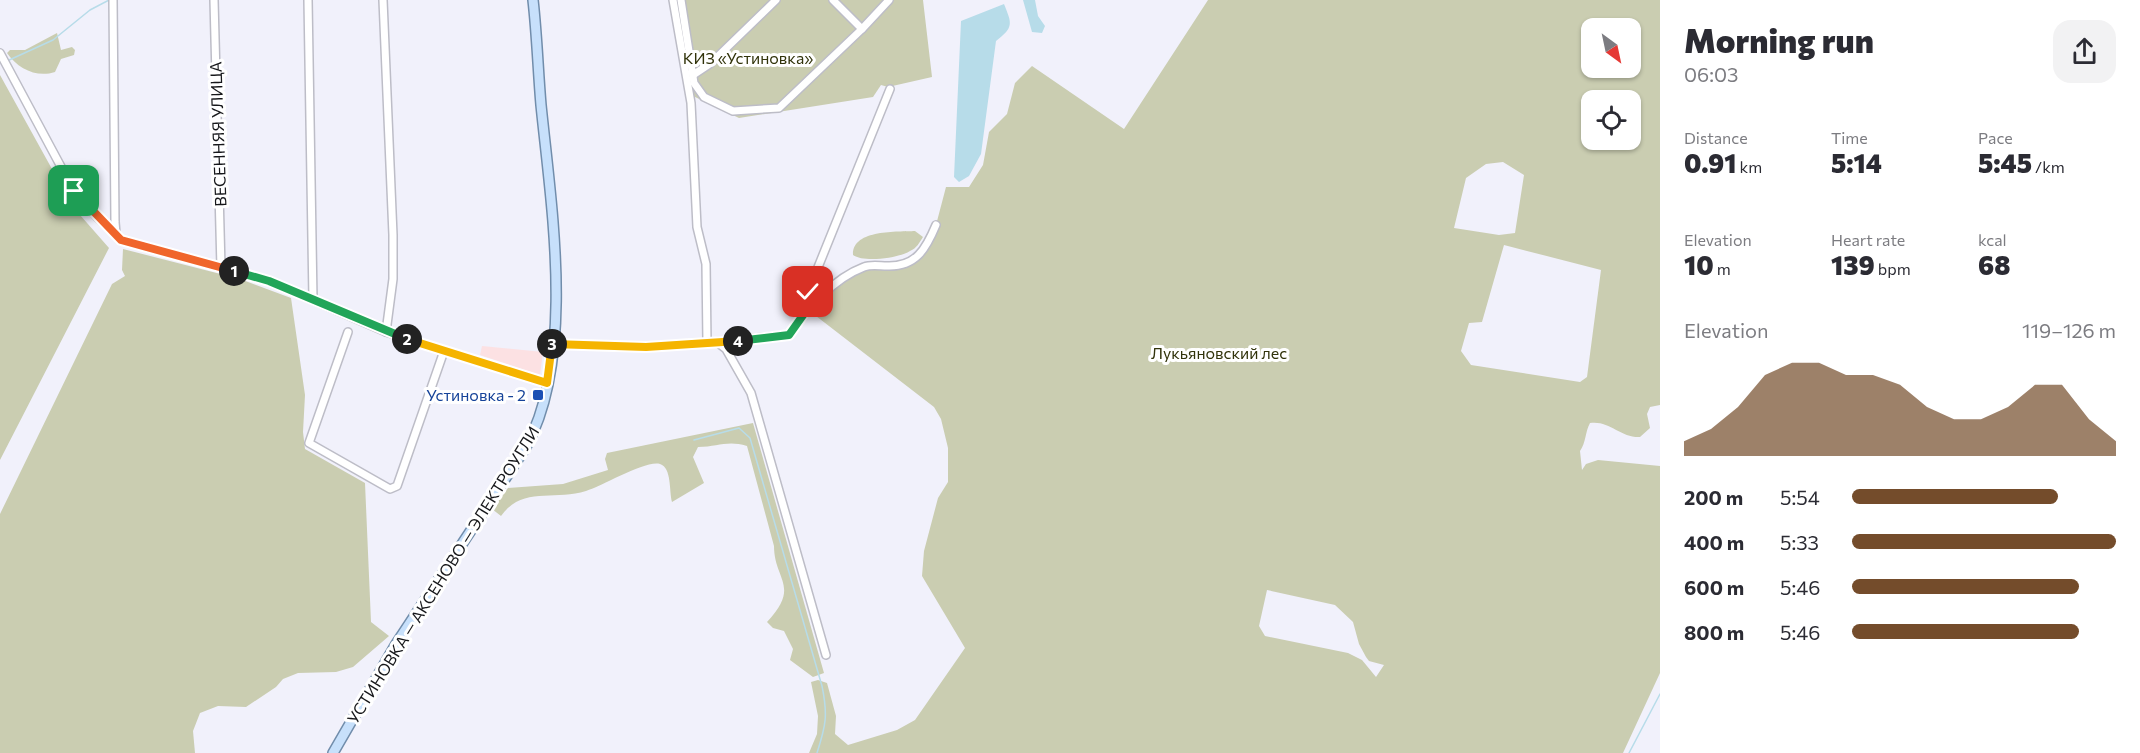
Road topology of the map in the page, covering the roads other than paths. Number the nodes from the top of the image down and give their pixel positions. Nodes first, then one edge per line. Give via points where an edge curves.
1 (113, 0) edge
2 (214, 0) edge
3 (308, 0) edge
4 (383, 0) edge
5 (533, 0) edge
6 (673, 0) edge
7 (681, 0) edge
8 (776, 0) edge
9 (833, 0) edge
10 (887, 1) edge
11 (862, 29) junction
12 (0, 53) edge
13 (693, 75) junction
14 (890, 89) dead end
15 (936, 225) dead end
16 (116, 234) junction
17 (221, 268) junction
18 (313, 300) junction
19 (806, 311) junction
20 (348, 332) dead end
21 (387, 332) junction
22 (717, 342) junction
23 (707, 343) junction
24 (552, 344) junction
25 (444, 351) junction
26 (547, 383) junction
27 (826, 655) dead end
28 (333, 753) edge

1 - 16 street
2 - 17 street, ВЕСЕННЯЯ УЛИЦА
3 - 18 street
4 - 21 street via 393,235
5 - 24 main road, УСТИНОВКА — АКСЕНОВО — ЭЛЕКТРОУГЛИ via 552,208
6 - 23 street via 691,102 698,227 706,264
7 - 13 street
8 - 13 street via 711,63
9 - 11 street
10 - 11 street
11 - 13 street via 779,108 733,111 698,92
12 - 16 street via 74,191
14 - 19 street via 808,292
15 - 19 street via 926,250 916,259 900,266 867,265
16 - 17 street via 121,240
17 - 18 street via 269,281
18 - 21 street
19 - 22 street via 789,335
20 - 25 street via 309,443 390,489 397,486
21 - 25 street
22 - 23 street
22 - 27 street via 726,350 751,393
23 - 24 street via 646,347
24 - 26 main road, УСТИНОВКА — АКСЕНОВО — ЭЛЕКТРОУГЛИ
25 - 26 street
26 - 28 main road, УСТИНОВКА — АКСЕНОВО — ЭЛЕКТРОУГЛИ via 535,430 526,447 396,644

